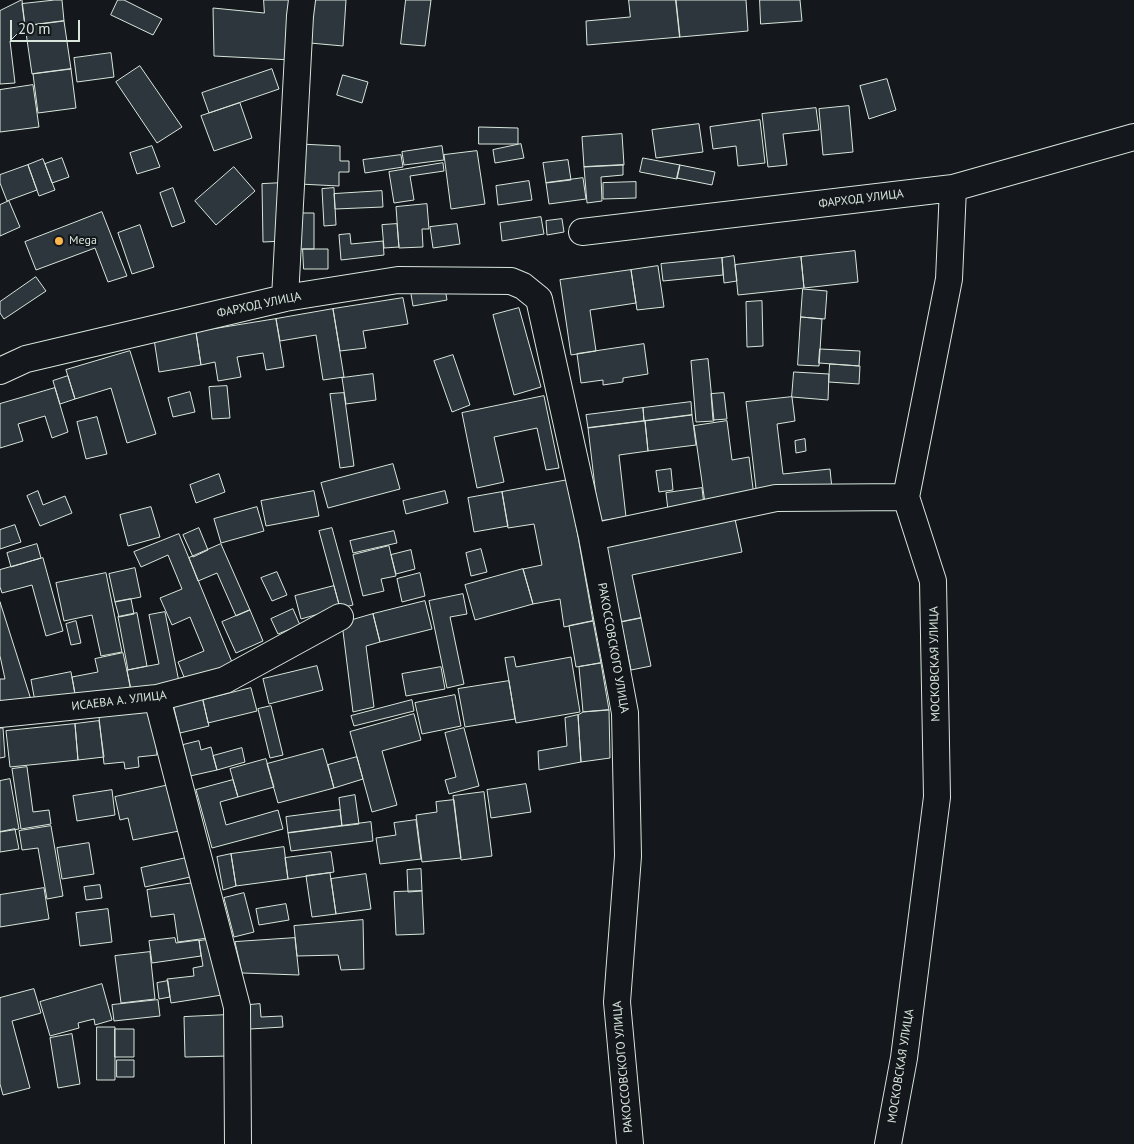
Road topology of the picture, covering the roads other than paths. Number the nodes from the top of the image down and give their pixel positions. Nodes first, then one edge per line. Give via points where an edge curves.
1 (302, 0) edge
2 (1134, 137) edge
3 (953, 188) junction
4 (582, 232) dead end
5 (523, 286) joint
6 (285, 298) junction
7 (0, 372) edge
8 (906, 497) junction
9 (592, 537) junction
10 (340, 617) dead end
11 (158, 698) junction
12 (0, 714) edge
13 (238, 1144) edge
14 (630, 1144) edge
15 (888, 1144) edge

1 - 6 street
2 - 3 street, ФАРХОД УЛИЦА
3 - 4 street, ФАРХОД УЛИЦА
3 - 8 street, МОСКОВСКАЯ УЛИЦА via 949,279
5 - 6 street, ФАРХОД УЛИЦА via 510,281 398,280
5 - 9 street, РАКОССОВСКОГО УЛИЦА via 539,299
6 - 7 street, ФАРХОД УЛИЦА via 26,359
8 - 9 street via 776,498
8 - 15 street, МОСКОВСКАЯ УЛИЦА via 934,580 937,797 904,1058
9 - 14 street, РАКОССОВСКОГО УЛИЦА via 626,713 628,856 617,1002
10 - 11 street, ИСАЕВА А. УЛИЦА via 225,680
11 - 12 street, ИСАЕВА А. УЛИЦА
11 - 13 street via 237,1007

